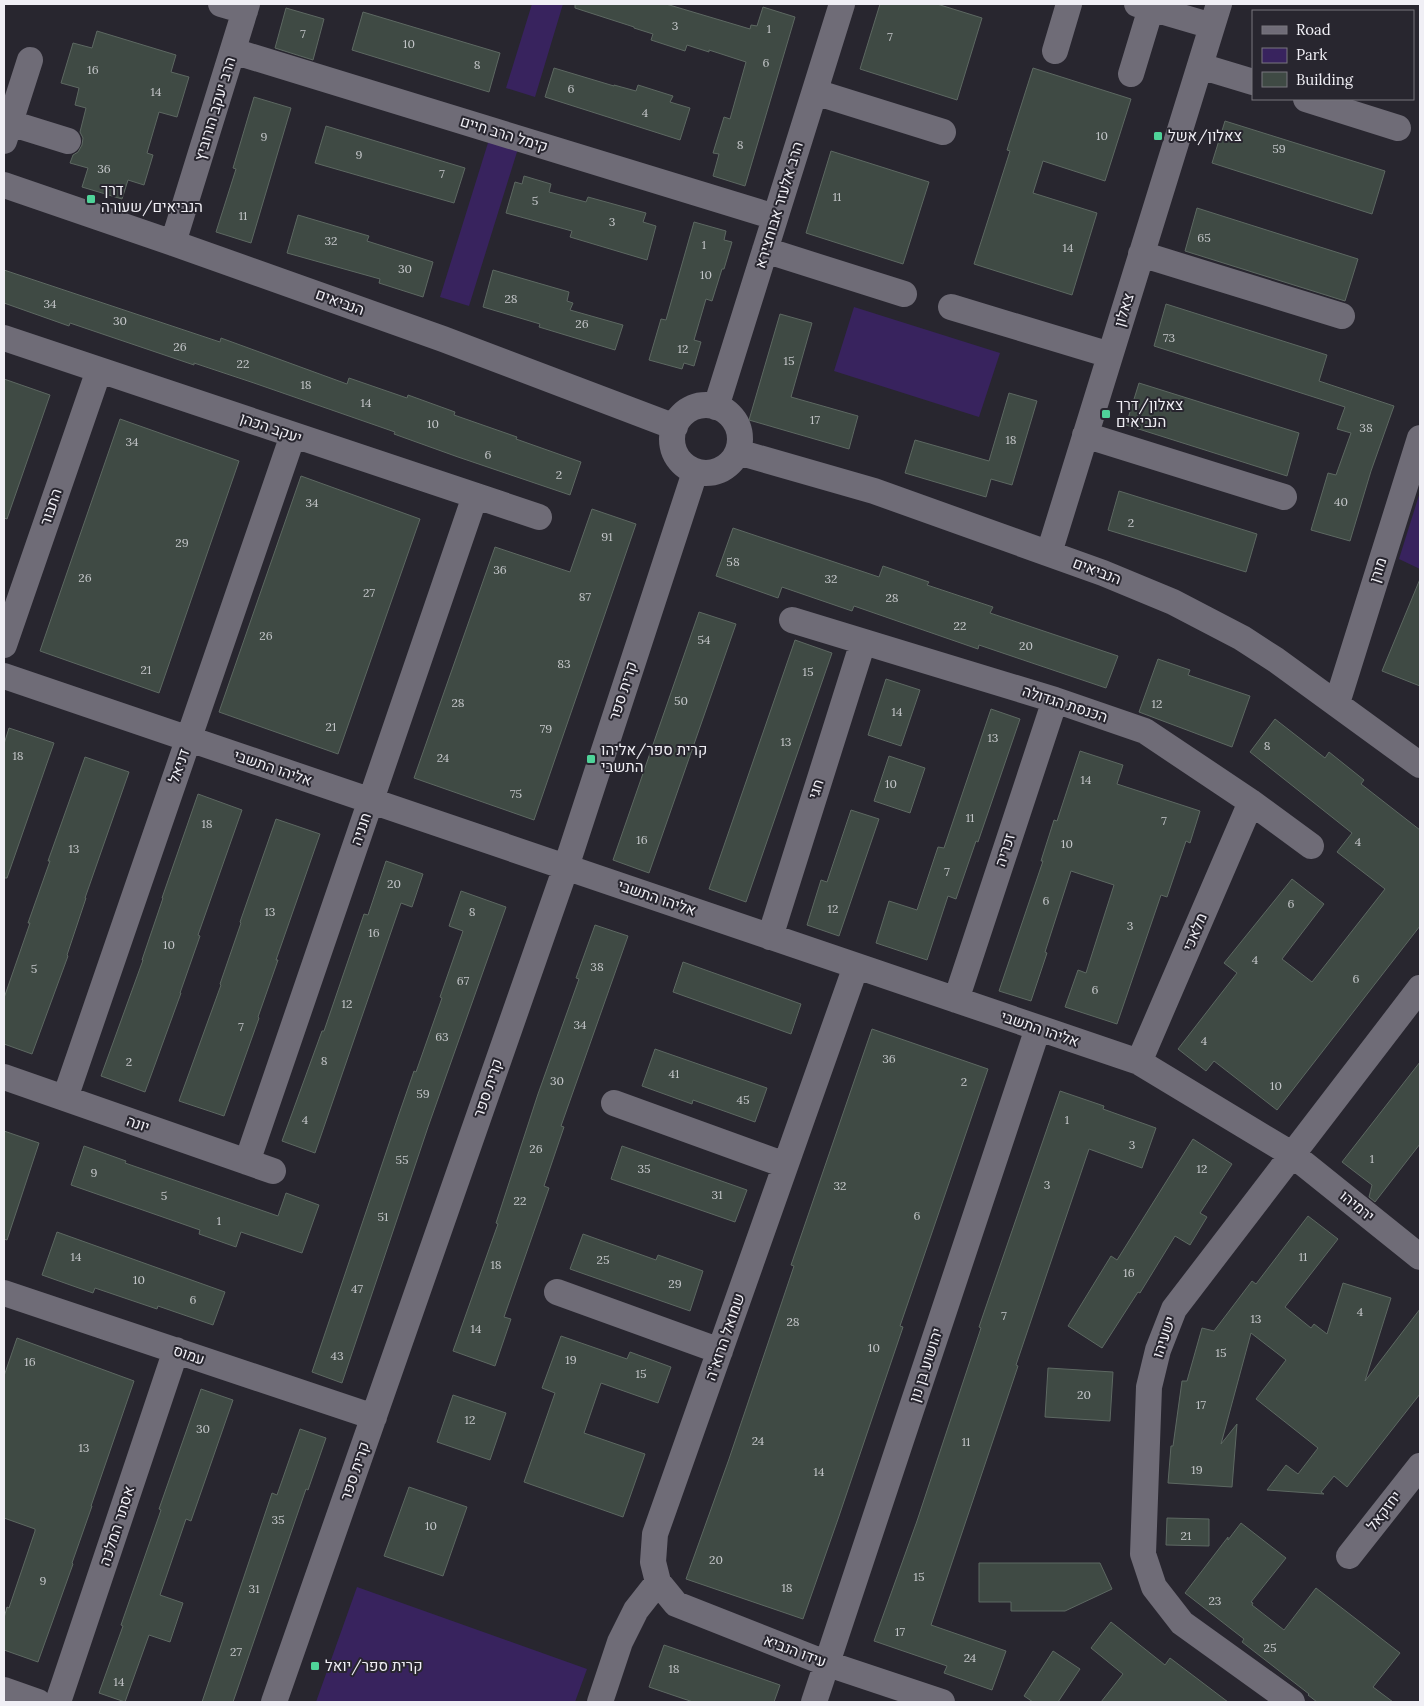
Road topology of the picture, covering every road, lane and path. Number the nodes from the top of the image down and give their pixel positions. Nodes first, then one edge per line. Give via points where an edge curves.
1 (1069, 4) edge
2 (836, 5) edge
3 (238, 6) edge
4 (1144, 6) edge
5 (1215, 15) edge
6 (1055, 51) dead end
7 (232, 52) junction
8 (30, 60) dead end
9 (1200, 66) junction
10 (1131, 74) dead end
11 (1252, 82) edge
12 (815, 92) junction
13 (1309, 100) edge
14 (1398, 128) dead end
15 (7, 132) edge
16 (943, 132) dead end
17 (68, 141) dead end
18 (4, 185) edge
19 (776, 217) junction
20 (173, 243) junction
21 (765, 250) junction
22 (1141, 254) junction
23 (904, 294) dead end
24 (951, 307) dead end
25 (1342, 316) dead end
26 (4, 338) edge
27 (1110, 355) junction
28 (99, 370) junction
29 (716, 407) junction
30 (675, 427) junction
31 (292, 435) junction
32 (1085, 435) junction
33 (1420, 438) edge
34 (738, 452) junction
35 (695, 472) junction
36 (475, 496) junction
37 (1284, 497) dead end
38 (539, 517) dead end
39 (1048, 553) junction
40 (792, 620) dead end
41 (863, 642) junction
42 (4, 645) edge
43 (4, 676) edge
44 (1055, 700) junction
45 (1337, 703) junction
46 (188, 739) junction
47 (1420, 765) edge
48 (371, 801) junction
49 (1251, 802) junction
50 (1311, 846) dead end
51 (566, 867) junction
52 (770, 937) junction
53 (856, 966) junction
54 (1420, 988) edge
55 (956, 1000) junction
56 (1038, 1028) junction
57 (1138, 1062) junction
58 (4, 1076) edge
59 (65, 1098) junction
60 (614, 1103) dead end
61 (1294, 1156) junction
62 (247, 1162) junction
63 (785, 1166) junction
64 (273, 1171) dead end
65 (1420, 1257) edge
66 (557, 1292) dead end
67 (4, 1293) edge
68 (176, 1350) junction
69 (720, 1351) junction
70 (374, 1417) junction
71 (1420, 1466) edge
72 (1349, 1556) dead end
73 (658, 1582) junction
74 (828, 1664) junction
75 (4, 1690) edge
76 (38, 1702) edge
77 (58, 1702) edge
78 (274, 1702) edge
79 (600, 1702) edge
80 (814, 1702) edge
81 (942, 1702) edge
82 (1292, 1702) edge

1 - 6 street
2 - 12 street, הרב אלעזר אבוחצירא
3 - 7 street, הרב יעקב הורוביץ
4 - 5 street
4 - 10 street
5 - 9 street, צאלון
7 - 19 street, קימל הרב חיים
7 - 20 street, הרב יעקב הורוביץ
8 - 15 street
9 - 11 street
9 - 22 street, צאלון
12 - 16 street
12 - 19 street, הרב אלעזר אבוחצירא
13 - 14 street
15 - 17 street
18 - 20 street, הנביאים
19 - 21 street, הרב אלעזר אבוחצירא
20 - 30 street, הנביאים via 443,339
21 - 23 street
21 - 29 street, הרב אלעזר אבוחצירא
22 - 25 street
22 - 27 street, צאלון
24 - 27 street
26 - 28 street, יעקב הכהן
27 - 32 street, צאלון
28 - 31 street, יעקב הכהן
28 - 42 street, התבור
29 - 30 street via 706,405 687,411
29 - 34 street via 734,420 739,430
30 - 35 street via 673,445 676,454
31 - 36 street, יעקב הכהן
31 - 46 street, דניאל
32 - 37 street
32 - 39 street, צאלון
33 - 45 street, מורן
34 - 35 street via 725,468 715,472
34 - 39 street, הנביאים via 874,491
35 - 51 street, קרית ספר
36 - 38 street, יעקב הכהן
36 - 48 street, חנניה
39 - 45 street, הנביאים via 1138,587 1208,620 1265,652
40 - 41 street, הכנסת הגדולה
41 - 44 street, הכנסת הגדולה
41 - 52 street, חגי
43 - 46 street, אליהו התשבי
44 - 49 street, הכנסת הגדולה via 1145,731
44 - 55 street, זכריה
45 - 47 street, הנביאים
46 - 48 street, אליהו התשבי
46 - 59 street, דניאל
48 - 51 street, אליהו התשבי
48 - 62 street, חנניה
49 - 50 street, הכנסת הגדולה
49 - 57 street, מלאכי
51 - 52 street, אליהו התשבי
51 - 70 street, קרית ספר
52 - 53 street, אליהו התשבי
53 - 55 street, אליהו התשבי
53 - 63 street, שמואל הרוא"ה
54 - 61 street, ישעיהו
55 - 56 street, אליהו התשבי
56 - 57 street, אליהו התשבי
56 - 74 street, יהושוע בן נון
57 - 61 street, אליהו התשבי
58 - 59 street, יונה
59 - 62 street, יונה
60 - 63 street
61 - 65 street, ירמיהו
61 - 82 street, ישעיהו via 1174,1309 1158,1350 1150,1387 1143,1554 1154,1587 1182,1622
62 - 64 street, יונה
63 - 69 street, שמואל הרוא"ה
66 - 69 street
67 - 68 street, עמוס
68 - 70 street, עמוס
68 - 77 street, אסתר המלכה
69 - 73 street, שמואל הרוא"ה via 655,1534 653,1562
70 - 78 street, קרית ספר
71 - 72 street, יחזקאל
73 - 74 street, עידו הנביא via 676,1604
73 - 79 street via 636,1610 624,1634
74 - 80 street, יהושוע בן נון
74 - 81 street, עידו הנביא
75 - 76 street

